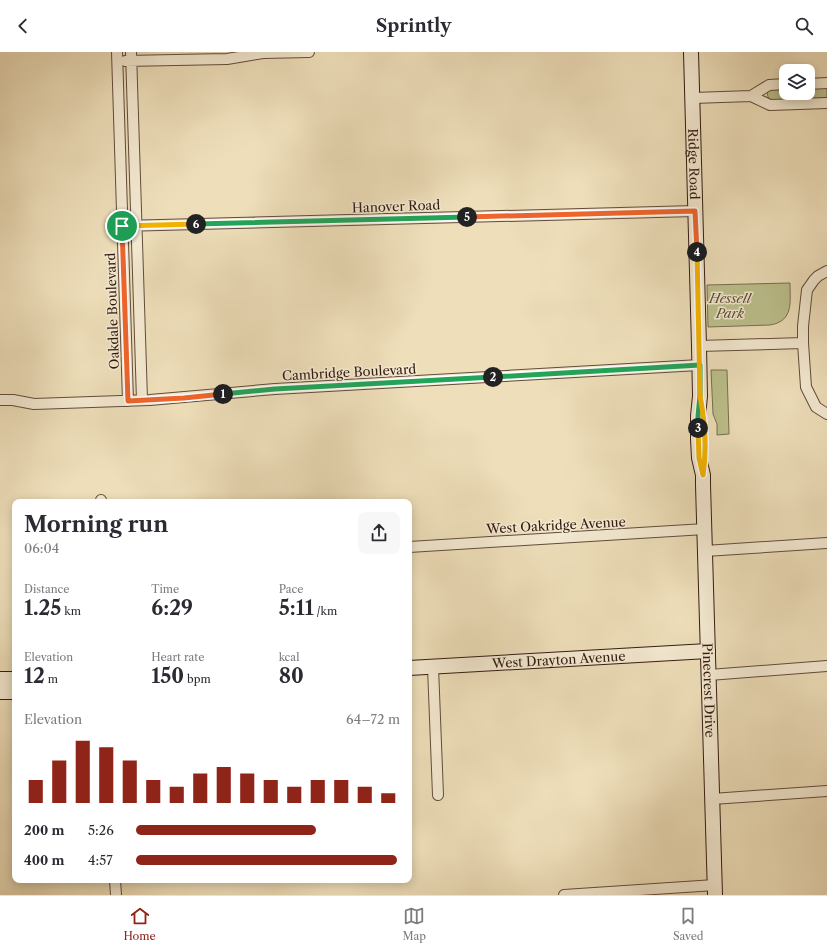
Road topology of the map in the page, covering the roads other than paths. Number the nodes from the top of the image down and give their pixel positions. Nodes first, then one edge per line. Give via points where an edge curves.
1 (309, 52) edge
2 (691, 52) edge
3 (117, 57) edge
4 (132, 57) edge
5 (827, 83) edge
6 (779, 84) edge
7 (815, 84) edge
8 (751, 96) junction
9 (693, 98) junction
10 (827, 103) edge
11 (695, 211) junction
12 (122, 226) junction
13 (136, 226) junction
14 (827, 272) edge
15 (803, 343) junction
16 (699, 346) junction
17 (700, 365) junction
18 (0, 400) edge
19 (142, 400) junction
20 (128, 401) junction
21 (827, 414) edge
22 (703, 480) joint
23 (705, 529) junction
24 (827, 543) edge
25 (412, 546) edge
26 (705, 551) junction
27 (708, 651) junction
28 (827, 666) edge
29 (433, 667) junction
30 (412, 668) edge
31 (709, 675) junction
32 (0, 679) edge
33 (12, 679) edge
34 (0, 692) edge
35 (12, 692) edge
36 (827, 791) edge
37 (438, 795) dead end
38 (712, 799) junction
39 (115, 883) edge
40 (715, 890) edge
41 (116, 895) edge
42 (564, 895) edge

1 - 4 street via 262,53 227,59
2 - 9 street, Ridge Road
3 - 4 street
3 - 12 street, Oakdale Boulevard
4 - 13 street, Oakdale Boulevard
5 - 7 street
6 - 8 street via 769,85
8 - 9 street
8 - 10 street via 770,105
9 - 11 street, Ridge Road
11 - 13 street, Hanover Road
11 - 16 street, Ridge Road
12 - 13 street, Hanover Road
12 - 20 street, Oakdale Boulevard
13 - 19 street, Oakdale Boulevard
14 - 15 street via 818,276 807,290
15 - 16 street
15 - 21 street via 806,387 816,407
16 - 17 street, Ridge Road
17 - 19 street, Cambridge Boulevard via 275,389
17 - 22 street, Ridge Road via 698,439
18 - 20 street, Cambridge Boulevard via 34,404
19 - 20 street, Cambridge Boulevard
22 - 23 street, Pinecrest Drive
23 - 25 street, West Oakridge Avenue
23 - 26 street, Pinecrest Drive
24 - 26 street
26 - 27 street, Pinecrest Drive
27 - 29 street, West Drayton Avenue
27 - 31 street, Pinecrest Drive
28 - 31 street
29 - 30 street, West Drayton Avenue
29 - 37 street
31 - 38 street, Pinecrest Drive
32 - 33 street
34 - 35 street
36 - 38 street
38 - 40 street, Pinecrest Drive
39 - 41 street
40 - 42 street

